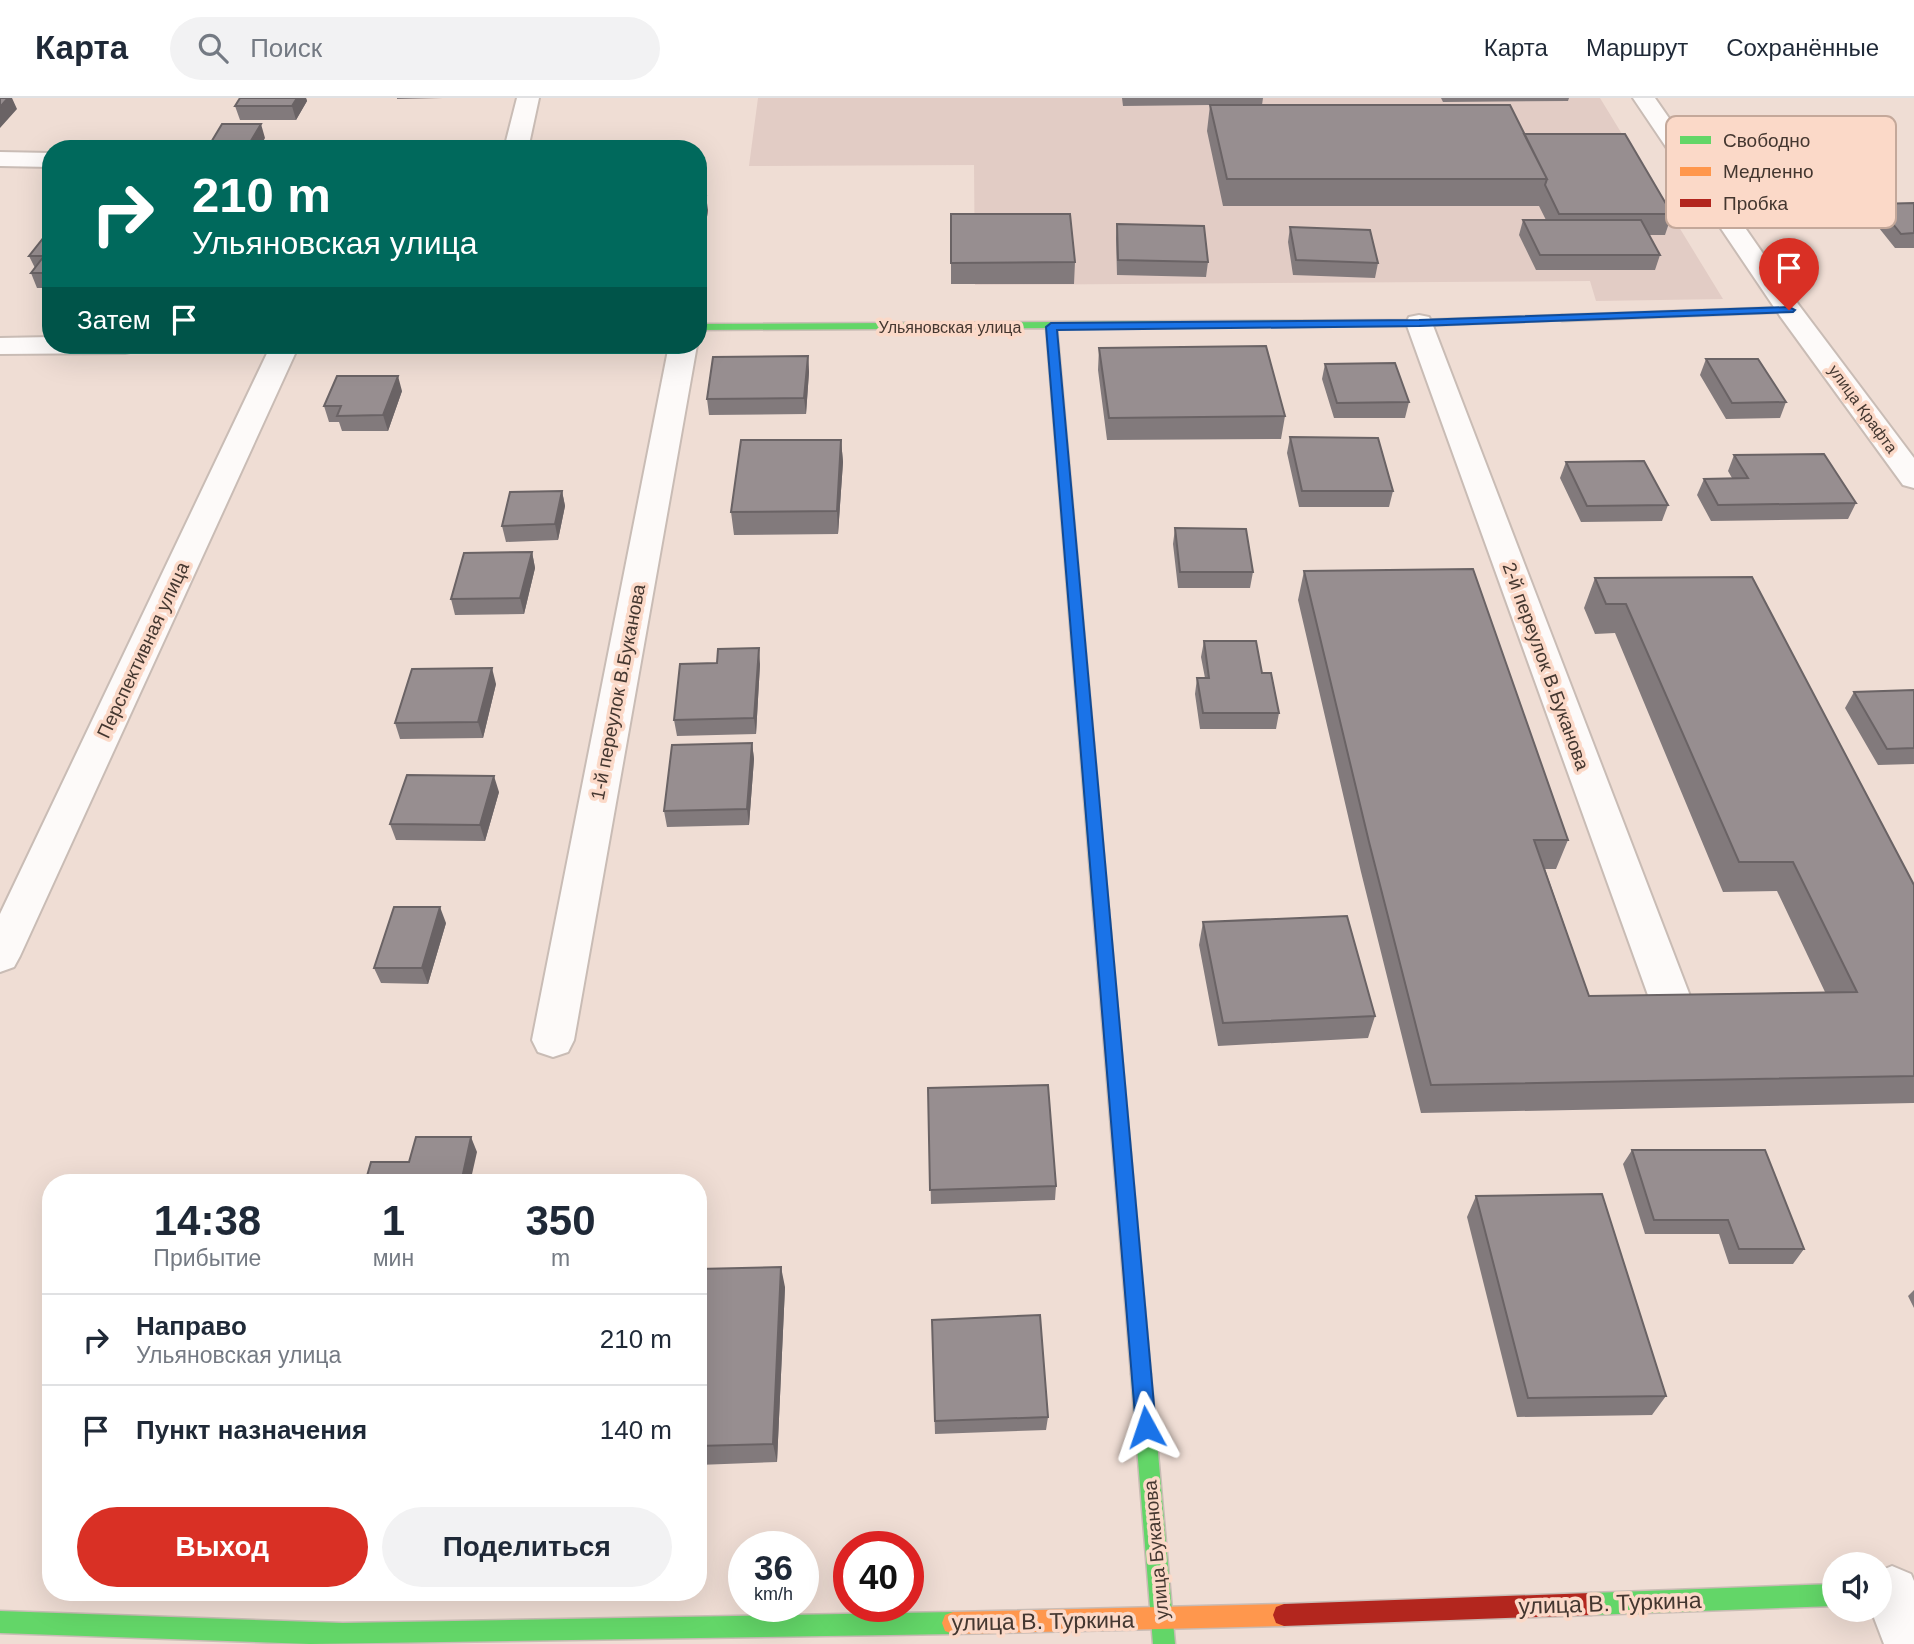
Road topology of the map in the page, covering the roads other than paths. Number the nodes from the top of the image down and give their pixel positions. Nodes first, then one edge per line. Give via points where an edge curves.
1 (528, 98) edge
2 (1644, 98) edge
3 (1666, 130) edge
4 (518, 140) edge
5 (0, 159) edge
6 (42, 160) edge
7 (1733, 228) edge
8 (1789, 310) junction
9 (1419, 323) junction
10 (707, 327) edge
11 (1051, 327) junction
12 (0, 346) edge
13 (42, 346) edge
14 (281, 354) edge
15 (681, 354) edge
16 (1914, 479) edge
17 (5, 936) edge
18 (1674, 1009) edge
19 (553, 1040) dead end
20 (1895, 1593) edge
21 (1822, 1595) edge
22 (1163, 1619) junction
23 (0, 1622) edge
24 (342, 1639) edge
25 (1164, 1644) edge
26 (1911, 1644) edge

1 - 4 street
2 - 3 street, улица Крафта
5 - 6 street
7 - 8 street, улица Крафта
8 - 9 street, Ульяновская улица
8 - 16 street, улица Крафта
9 - 11 street, Ульяновская улица
9 - 18 street, 2-й переулок В.Буканова
10 - 11 street, Ульяновская улица
11 - 22 street, улица Буканова
12 - 13 street
14 - 17 street, Перспективная улица
15 - 19 street, 1-й переулок В.Буканова
20 - 26 street
21 - 22 street, улица В. Туркина
22 - 24 street, улица В. Туркина
22 - 25 street, улица Буканова
23 - 24 street, улица В. Туркина

